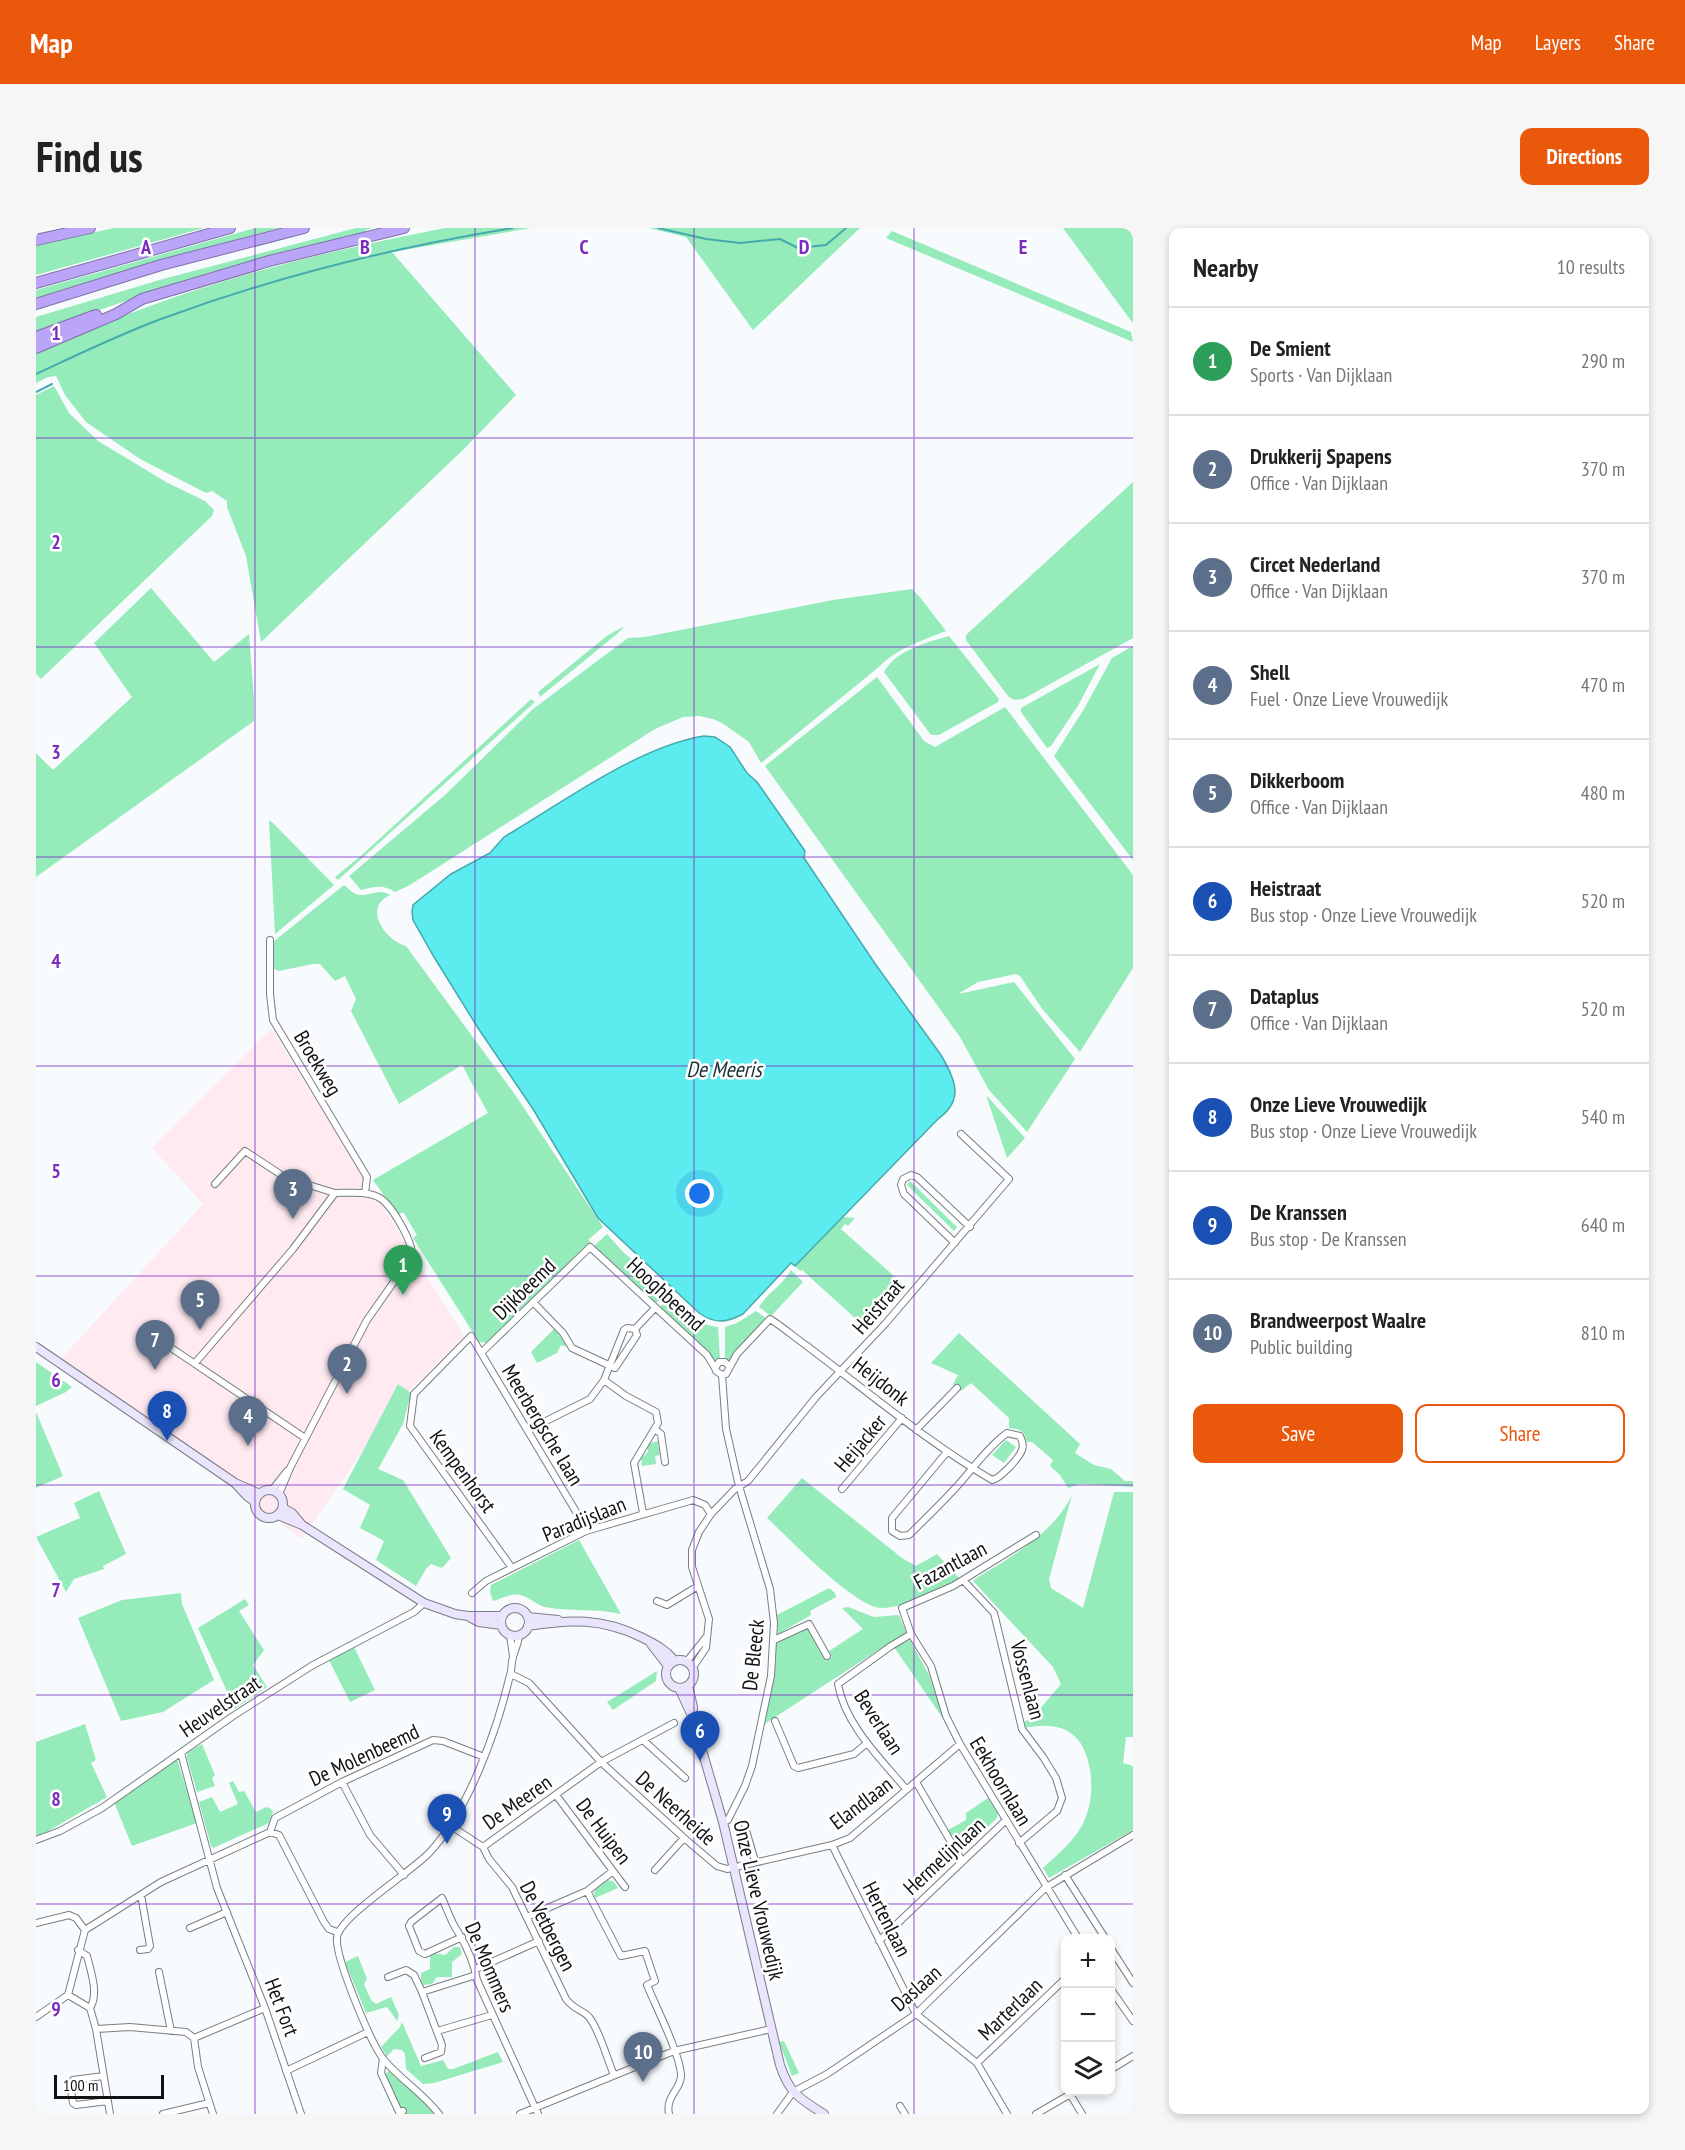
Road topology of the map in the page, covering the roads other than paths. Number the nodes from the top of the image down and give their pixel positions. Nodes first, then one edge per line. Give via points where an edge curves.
1 (90, 228) edge
2 (230, 228) edge
3 (304, 228) edge
4 (404, 228) edge
5 (36, 240) edge
6 (36, 283) edge
7 (142, 299) junction
8 (36, 304) edge
9 (36, 337) edge
10 (36, 348) edge
11 (270, 940) dead end
12 (962, 1134) dead end
13 (215, 1185) dead end
14 (335, 1193) junction
15 (365, 1193) junction
16 (970, 1227) junction
17 (955, 1243) junction
18 (590, 1247) joint
19 (533, 1302) junction
20 (655, 1308) junction
21 (635, 1329) junction
22 (471, 1336) joint
23 (155, 1337) dead end
24 (36, 1347) edge
25 (481, 1353) junction
26 (195, 1363) junction
27 (610, 1364) junction
28 (729, 1366) junction
29 (716, 1368) junction
30 (841, 1371) junction
31 (722, 1375) junction
32 (604, 1380) junction
33 (957, 1388) dead end
34 (902, 1418) junction
35 (654, 1429) junction
36 (528, 1430) junction
37 (916, 1430) junction
38 (305, 1438) junction
39 (947, 1452) junction
40 (665, 1462) dead end
41 (973, 1469) junction
42 (739, 1486) junction
43 (842, 1489) dead end
44 (276, 1492) junction
45 (258, 1498) junction
46 (281, 1511) junction
47 (643, 1513) junction
48 (711, 1514) junction
49 (586, 1531) junction
50 (1036, 1535) dead end
51 (512, 1568) junction
52 (963, 1580) junction
53 (698, 1586) junction
54 (472, 1593) dead end
55 (657, 1601) dead end
56 (424, 1603) junction
57 (501, 1621) junction
58 (528, 1622) junction
59 (911, 1634) junction
60 (514, 1635) junction
61 (774, 1640) junction
62 (827, 1656) dead end
63 (672, 1663) junction
64 (690, 1664) junction
65 (511, 1674) junction
66 (684, 1687) junction
67 (775, 1721) dead end
68 (674, 1724) dead end
69 (643, 1740) junction
70 (867, 1743) junction
71 (960, 1744) junction
72 (181, 1753) junction
73 (484, 1757) junction
74 (601, 1762) junction
75 (685, 1778) dead end
76 (342, 1782) junction
77 (916, 1782) junction
78 (906, 1789) junction
79 (556, 1795) junction
80 (1005, 1821) junction
81 (723, 1822) junction
82 (452, 1826) junction
83 (745, 1827) dead end
84 (270, 1832) junction
85 (1133, 1835) edge
86 (684, 1838) junction
87 (36, 1840) edge
88 (1019, 1843) junction
89 (832, 1845) junction
90 (483, 1847) junction
91 (210, 1858) junction
92 (755, 1861) junction
93 (962, 1861) junction
94 (734, 1867) junction
95 (655, 1870) dead end
96 (613, 1871) junction
97 (404, 1875) junction
98 (1065, 1875) junction
99 (625, 1887) dead end
100 (1045, 1888) junction
101 (587, 1891) junction
102 (141, 1895) junction
103 (227, 1912) junction
104 (527, 1917) junction
105 (36, 1923) edge
106 (190, 1928) dead end
107 (85, 1930) junction
108 (337, 1932) junction
109 (1075, 1934) edge
110 (1102, 1934) edge
111 (462, 1937) junction
112 (539, 1941) junction
113 (879, 1941) junction
114 (78, 1950) junction
115 (140, 1950) dead end
116 (1115, 1955) edge
117 (159, 1972) dead end
118 (476, 1972) junction
119 (388, 1977) dead end
120 (1061, 1982) edge
121 (1133, 1983) edge
122 (422, 1992) junction
123 (68, 1995) junction
124 (1115, 1995) edge
125 (90, 2008) junction
126 (266, 2008) junction
127 (492, 2014) junction
128 (916, 2014) junction
129 (36, 2017) edge
130 (1132, 2017) edge
131 (96, 2029) junction
132 (771, 2029) junction
133 (171, 2031) junction
134 (437, 2031) junction
135 (368, 2032) junction
136 (194, 2037) junction
137 (674, 2051) junction
138 (1133, 2056) edge
139 (383, 2058) junction
140 (425, 2058) dead end
141 (977, 2063) junction
142 (1115, 2067) edge
143 (286, 2071) junction
144 (614, 2075) junction
145 (103, 2076) junction
146 (793, 2092) junction
147 (1067, 2096) edge
148 (1073, 2096) edge
149 (108, 2101) junction
150 (209, 2103) junction
151 (900, 2106) dead end
152 (403, 2111) dead end
153 (536, 2111) edge
154 (173, 2113) edge
155 (110, 2114) edge
156 (163, 2114) edge
157 (213, 2114) edge
158 (301, 2114) edge
159 (439, 2114) edge
160 (520, 2114) edge
161 (669, 2114) edge
162 (777, 2114) edge
163 (824, 2114) edge
164 (904, 2114) edge
165 (1007, 2114) edge
166 (1036, 2114) edge
167 (1082, 2114) edge

1 - 5 highway
2 - 6 highway
3 - 8 highway via 161,265
4 - 7 highway via 269,261
7 - 9 highway
7 - 10 highway
11 - 15 street, Broekweg via 273,1020 368,1177
12 - 16 street, Heistraat via 1009,1179
13 - 14 street via 245,1151 286,1178
14 - 15 street
14 - 26 street via 293,1250
15 - 38 street via 386,1203 410,1240 412,1256 367,1320
16 - 17 street, Heistraat
16 - 17 street via 917,1177 903,1179 904,1194
17 - 30 street, Heistraat
18 - 19 street, Dijkbeemd
18 - 20 street, Hooghbeemd
19 - 25 street, Dijkbeemd
19 - 27 street via 572,1348
20 - 21 street
20 - 29 street, Hooghbeemd
21 - 27 street via 624,1330
21 - 27 street via 637,1335 615,1368
22 - 25 street, Meerbergsche laan
22 - 51 street, Kempenhorst via 414,1394 410,1426
23 - 26 street
24 - 45 main road via 235,1483 251,1488
25 - 36 street, Meerbergsche laan
26 - 38 street
27 - 32 street
28 - 29 street via 722,1361
28 - 30 street, Heijdonk via 770,1319
28 - 31 street via 729,1371
29 - 31 street
30 - 34 street, Heijdonk
30 - 42 street, Heistraat via 748,1481
31 - 42 street via 726,1429
32 - 35 street via 656,1412 658,1423
32 - 36 street via 590,1399
33 - 37 street
34 - 37 street, Heijdonk
34 - 43 street, Heijacker
35 - 40 street via 661,1434
35 - 47 street via 634,1463
36 - 49 street, Meerbergsche laan
37 - 39 street, Heijdonk
38 - 44 street
39 - 41 street, Heijdonk
39 - 41 street via 892,1518 892,1532 909,1535
41 - 41 street via 992,1480 999,1478 1022,1450 1020,1436 1007,1433 1001,1437
42 - 48 street, Heistraat
42 - 61 street, De Bleeck via 770,1589
44 - 45 main road
44 - 46 main road via 282,1498
45 - 46 main road via 257,1511 264,1518
46 - 56 main road via 292,1513 302,1525
47 - 48 street, Paradijslaan via 693,1500 705,1505
47 - 49 street, Paradijslaan
48 - 53 street, Heistraat via 692,1550
49 - 51 street, Paradijslaan
50 - 52 street, Fazantlaan
51 - 54 street, Paradijslaan
52 - 59 street, Fazantlaan via 902,1608
52 - 88 street, Vossenlaan via 994,1613 1022,1729 1056,1778 1062,1798 1057,1811
53 - 55 street via 667,1605
53 - 64 street, Heistraat via 709,1619 706,1648
56 - 57 main road via 479,1622
56 - 72 street, Heuvelstraat via 313,1665
57 - 58 main road via 504,1612 513,1607 522,1609
57 - 60 main road
58 - 60 main road
58 - 63 main road via 550,1618 622,1627 663,1648
59 - 70 street, Beverlaan via 838,1684
59 - 71 street, Eekhoornlaan via 931,1666 946,1716
60 - 65 street via 518,1646
61 - 62 street via 809,1624
61 - 81 street, De Bleeck via 771,1676 752,1766 736,1805
63 - 64 main road
63 - 66 main road via 667,1671 668,1680
64 - 66 main road via 694,1679
65 - 73 street
65 - 74 street, De Neerheide via 529,1683
66 - 81 main road, Onze Lieve Vrouwedijk via 693,1707 692,1716
67 - 70 street via 798,1768 854,1754
68 - 69 street, De Neerheide
69 - 74 street, De Neerheide
69 - 75 street, De Neerheide
70 - 78 street, Beverlaan
71 - 77 street, Elandlaan
71 - 80 street, Eekhoornlaan
72 - 87 street, Heuvelstraat via 102,1808
72 - 91 street, Het Fort
73 - 76 street, De Molenbeemd via 433,1740
73 - 82 street
74 - 79 street, De Meeren
74 - 86 street, De Neerheide
76 - 84 street, De Molenbeemd via 275,1818
76 - 97 street via 370,1835
77 - 78 street, Elandlaan
77 - 93 street
78 - 89 street, Elandlaan via 850,1838
79 - 90 street, De Meeren
79 - 96 street, De Huipen
80 - 88 street, Eekhoornlaan
80 - 93 street, Hermelijnlaan
81 - 94 main road, Onze Lieve Vrouwedijk
82 - 90 street, De Meeren
82 - 97 street via 429,1854
83 - 92 street, Onze Lieve Vrouwedijk
84 - 91 street
84 - 108 street via 279,1835 324,1922
85 - 98 street, Daslaan
86 - 94 street, De Neerheide via 717,1866
86 - 95 street
88 - 100 street, Eekhoornlaan
89 - 92 street, Elandlaan
89 - 113 street, Hertenlaan
90 - 104 street, De Vetbergen via 512,1887
91 - 102 street
91 - 103 street, Het Fort
92 - 94 street, Elandlaan
93 - 113 street, Hermelijnlaan
94 - 132 main road, Onze Lieve Vrouwedijk
96 - 99 street, De Huipen
96 - 101 street
97 - 108 street via 354,1913
98 - 100 street, Daslaan
98 - 110 street
100 - 109 street, Eekhoornlaan
100 - 128 street, Daslaan
101 - 104 street
101 - 137 street via 621,1956 645,1951 655,1981 647,1985
102 - 107 street
102 - 115 street via 150,1946
103 - 106 street
103 - 126 street, Het Fort
104 - 112 street, De Vetbergen
105 - 107 street via 69,1916 76,1918
107 - 114 street
108 - 135 street via 339,1955
111 - 111 street, De Mommers via 442,1898 409,1926 419,1951 425,1954
111 - 118 street, De Mommers
112 - 118 street
112 - 144 street, De Vetbergen via 566,1999 573,2008 587,2014
113 - 128 street, Hertenlaan
114 - 123 street
114 - 125 street via 87,1956 90,1970 95,2001
116 - 121 street
117 - 133 street
118 - 122 street
118 - 127 street, De Mommers
119 - 122 street via 406,1970 414,1975
120 - 141 street, Marterlaan
122 - 134 street
123 - 125 street
123 - 129 street
124 - 130 street
125 - 131 street
126 - 136 street
126 - 143 street, Het Fort
127 - 134 street
127 - 153 street, De Mommers
128 - 141 street, Hertenlaan
128 - 146 street, Daslaan via 827,2074
131 - 133 street
131 - 145 street
132 - 137 street
132 - 146 main road, Onze Lieve Vrouwedijk via 786,2083
133 - 136 street
134 - 140 street via 441,2052
135 - 139 street
135 - 143 street
136 - 150 street
137 - 144 street
137 - 161 street via 681,2074 670,2097
138 - 142 street
139 - 152 street via 381,2073 399,2112
139 - 159 street
141 - 165 street, Hertenlaan
143 - 158 street, Het Fort
144 - 153 street
145 - 149 street
145 - 149 street via 73,2080 72,2103
146 - 162 street
146 - 163 main road
147 - 166 street
148 - 167 street
149 - 155 street
150 - 154 street
150 - 157 street
151 - 164 street
153 - 160 street
154 - 156 street

